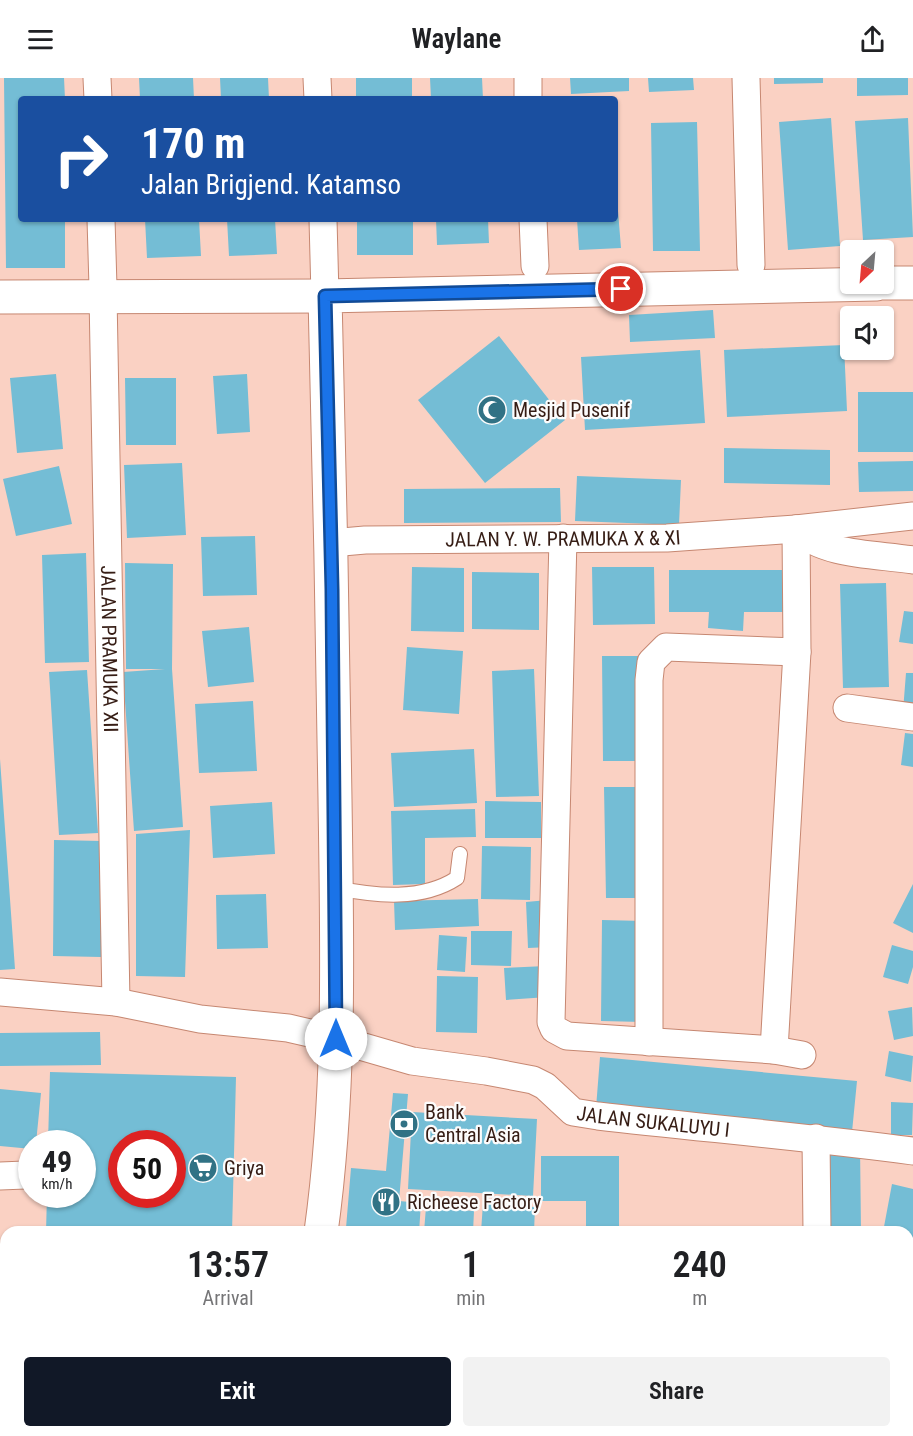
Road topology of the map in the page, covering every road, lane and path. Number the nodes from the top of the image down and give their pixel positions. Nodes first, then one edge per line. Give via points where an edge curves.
1 (98, 78) edge
2 (317, 78) edge
3 (528, 78) edge
4 (746, 78) edge
5 (98, 96) edge
6 (318, 96) edge
7 (528, 96) edge
8 (101, 222) edge
9 (323, 222) edge
10 (533, 222) edge
11 (751, 265) dead end
12 (535, 266) dead end
13 (894, 283) edge
14 (913, 283) edge
15 (840, 285) edge
16 (103, 291) junction
17 (325, 296) junction
18 (0, 297) edge
19 (913, 516) edge
20 (796, 529) junction
21 (563, 538) junction
22 (331, 543) junction
23 (913, 560) edge
24 (797, 652) junction
25 (848, 708) dead end
26 (913, 717) edge
27 (460, 854) dead end
28 (336, 888) junction
29 (0, 992) edge
30 (116, 1002) junction
31 (336, 1039) junction
32 (650, 1042) junction
33 (774, 1050) junction
34 (802, 1055) dead end
35 (816, 1138) junction
36 (913, 1151) edge
37 (322, 1226) edge
38 (817, 1226) edge

1 - 5 street
2 - 6 street
3 - 7 street
4 - 11 street
8 - 16 street, JALAN PRAMUKA XII
9 - 17 street
10 - 12 street
13 - 14 main road
15 - 17 main road
16 - 17 main road
16 - 18 main road
16 - 30 street, JALAN PRAMUKA XII
17 - 22 main road
19 - 20 street, JALAN Y. W. PRAMUKA X & XI
20 - 21 street, JALAN Y. W. PRAMUKA X & XI via 667,538
20 - 23 street via 823,546
20 - 24 street
21 - 22 street, JALAN Y. W. PRAMUKA X & XI
21 - 32 street via 551,1022 554,1029 567,1036
22 - 28 main road
24 - 32 street via 666,646 651,662
24 - 33 street
25 - 26 street
27 - 28 lane via 457,878 441,889 378,896
28 - 31 main road
29 - 30 street, JALAN SUKALUYU I
30 - 31 street, JALAN SUKALUYU I
31 - 35 street, JALAN SUKALUYU I via 412,1061 533,1080 573,1112
31 - 37 main road via 331,1156
32 - 33 street
33 - 34 street
35 - 36 street, JALAN SUKALUYU I
35 - 38 street

